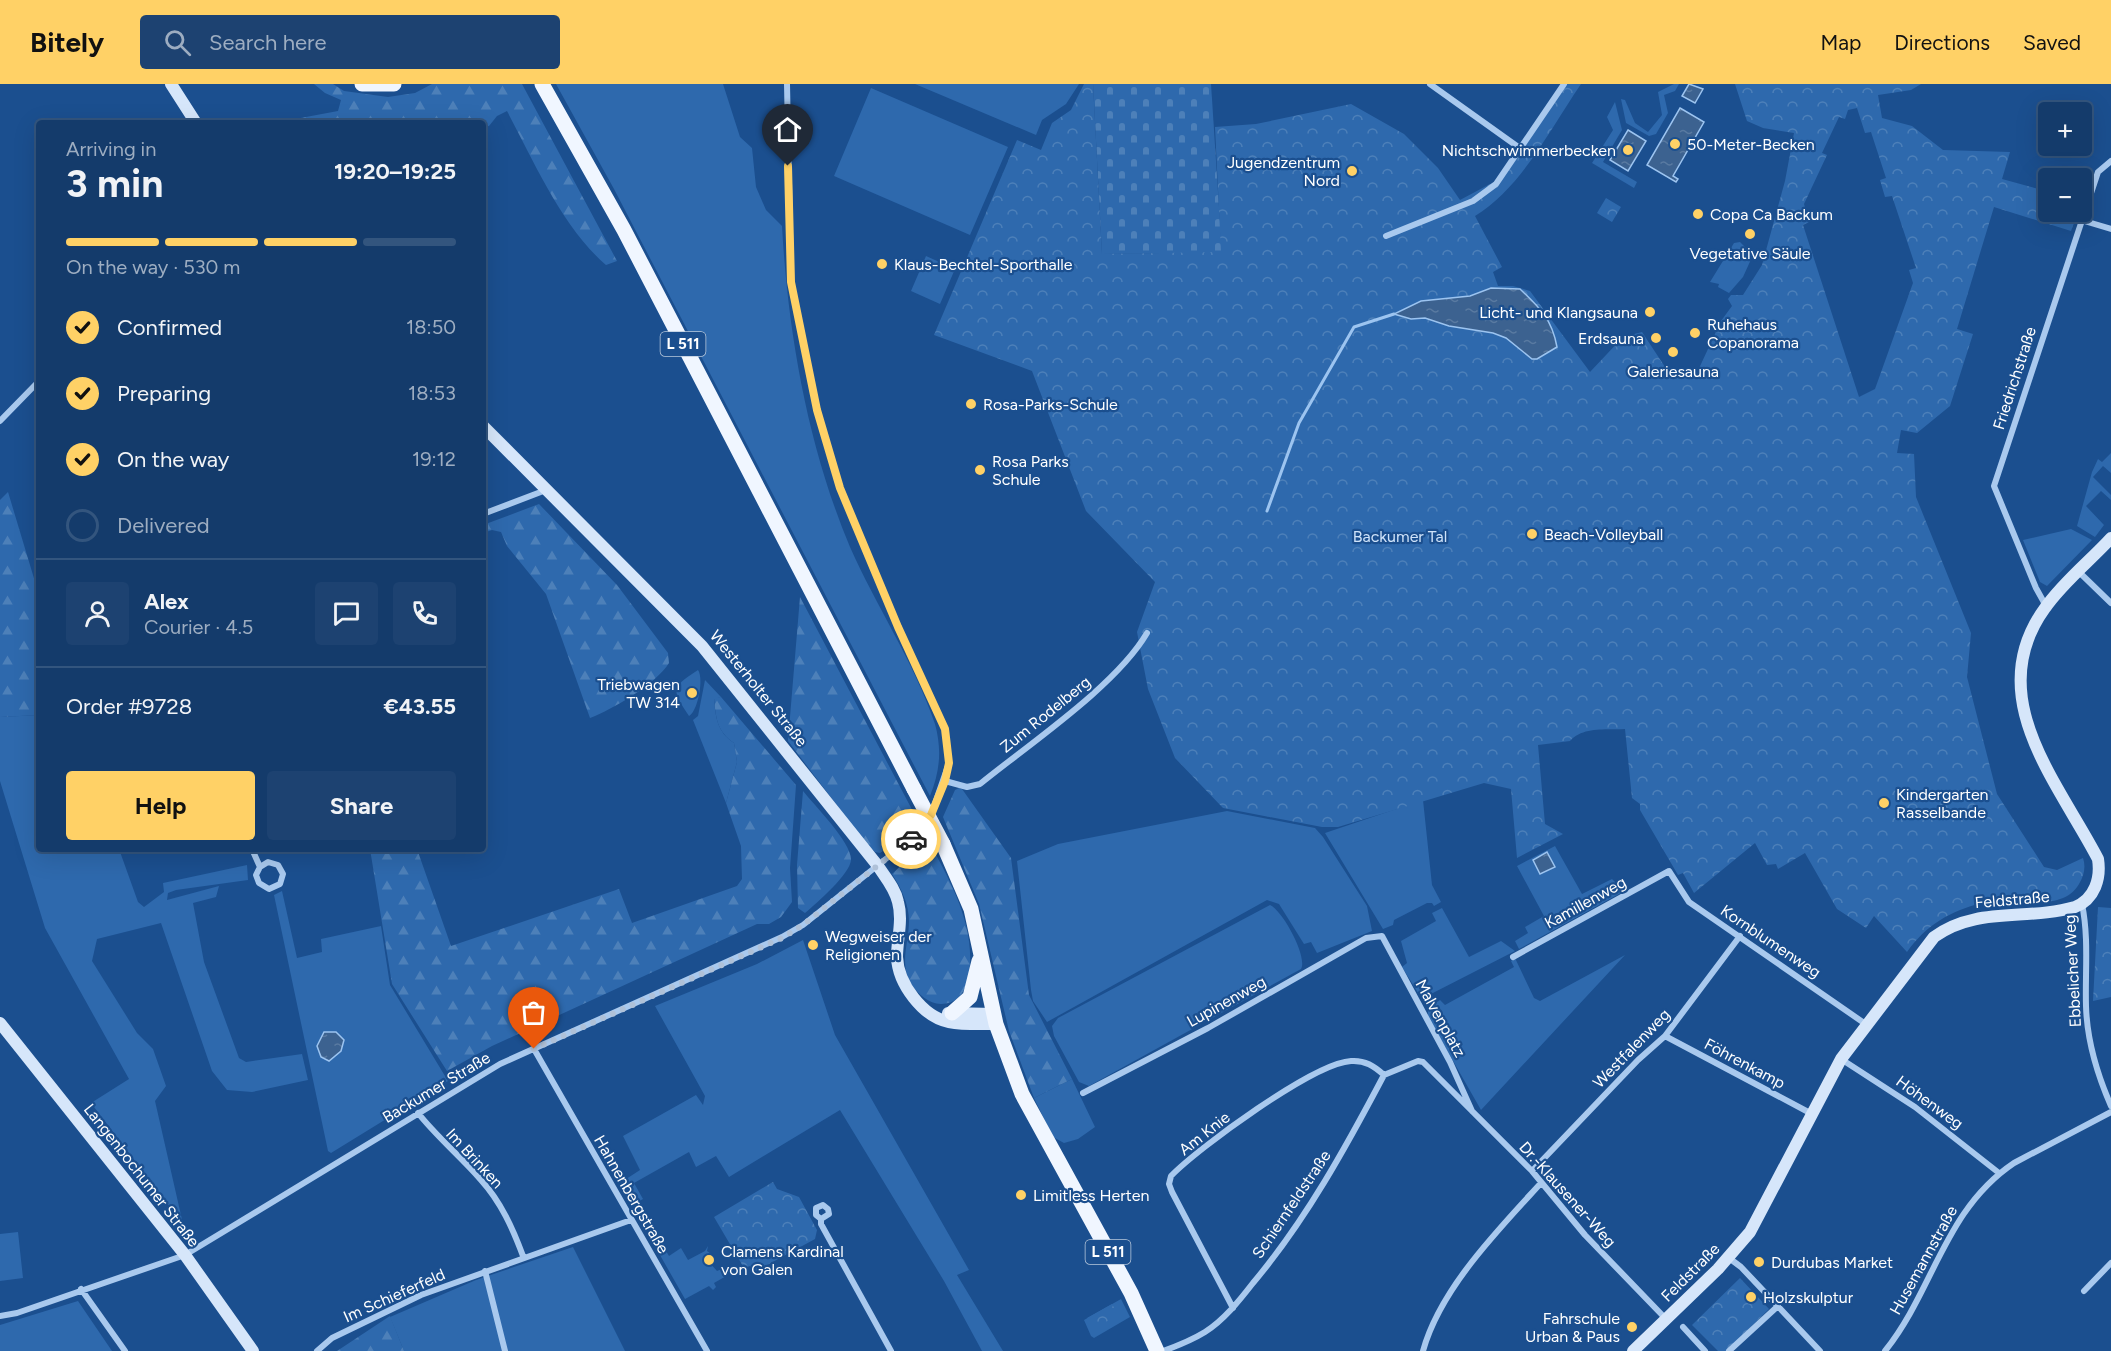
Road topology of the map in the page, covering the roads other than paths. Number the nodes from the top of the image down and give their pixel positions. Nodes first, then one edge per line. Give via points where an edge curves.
1 (171, 84) edge
2 (362, 84) edge
3 (394, 84) edge
4 (542, 84) edge
5 (787, 84) edge
6 (1430, 84) edge
7 (1564, 84) edge
8 (194, 120) edge
9 (1521, 149) junction
10 (2111, 161) edge
11 (2092, 186) edge
12 (2080, 222) edge
13 (2088, 222) edge
14 (2111, 229) edge
15 (1386, 236) dead end
16 (36, 384) edge
17 (0, 421) edge
18 (486, 429) edge
19 (546, 490) junction
20 (486, 513) edge
21 (2111, 538) edge
22 (2079, 572) junction
23 (2111, 603) edge
24 (2046, 606) junction
25 (1147, 633) dead end
26 (945, 781) junction
27 (253, 852) edge
28 (878, 866) junction
29 (260, 867) junction
30 (1669, 871) joint
31 (2082, 904) junction
32 (1382, 936) joint
33 (1740, 936) junction
34 (980, 943) junction
35 (1513, 957) dead end
36 (932, 1013) junction
37 (952, 1013) junction
38 (995, 1019) junction
39 (1867, 1025) junction
40 (2, 1029) edge
41 (1665, 1036) junction
42 (534, 1049) junction
43 (1842, 1059) junction
44 (1384, 1075) junction
45 (1083, 1093) dead end
46 (2111, 1106) edge
47 (2111, 1112) edge
48 (418, 1113) junction
49 (1473, 1114) junction
50 (1812, 1114) junction
51 (1532, 1171) junction
52 (1999, 1173) junction
53 (1541, 1183) junction
54 (821, 1219) dead end
55 (631, 1220) junction
56 (185, 1255) junction
57 (523, 1256) junction
58 (1729, 1258) junction
59 (2111, 1263) edge
60 (485, 1271) junction
61 (81, 1289) junction
62 (2084, 1291) dead end
63 (1778, 1306) junction
64 (1233, 1308) junction
65 (0, 1316) edge
66 (1667, 1319) junction
67 (1683, 1326) dead end
68 (125, 1351) edge
69 (253, 1351) edge
70 (317, 1351) edge
71 (505, 1351) edge
72 (707, 1351) edge
73 (891, 1351) edge
74 (1156, 1351) edge
75 (1163, 1351) edge
76 (1423, 1351) edge
77 (1633, 1351) edge
78 (1704, 1351) edge
79 (1730, 1351) edge
80 (1820, 1351) edge
81 (1885, 1351) edge

1 - 8 street
2 - 3 main road
4 - 34 main road, L 511, bridge via 624,230 943,844 971,909
5 - 26 street, Backumer Straße via 791,282 808,373 840,488 945,729 949,763
6 - 9 street
7 - 9 street
9 - 15 street via 1496,183 1473,201
10 - 11 street, Friedrichstraße via 2097,171
12 - 24 street, Friedrichstraße via 1994,486
13 - 14 street
16 - 17 street
18 - 19 street, Westerholter Straße
19 - 20 street
19 - 28 street, Westerholter Straße via 702,646
21 - 22 street
22 - 23 street
22 - 24 street
24 - 31 street via 2024,652 2022,698 2033,745 2098,859 2099,879
25 - 26 street, Zum Rodelberg via 1097,690 980,784 967,787
26 - 28 street, Backumer Straße via 931,815 912,838
27 - 29 street
28 - 36 street, Westerholter Straße via 896,893 900,913 897,959 902,980 912,996
28 - 42 street, Backumer Straße via 782,938
29 - 29 street via 256,875 262,886 272,889 280,884 283,874 278,865 268,862
30 - 33 street, Kornblumenweg via 1689,902
30 - 35 street, Kamillenweg
31 - 39 street, Feldstraße via 2065,910 1982,916 1947,927 1920,952
31 - 46 street, Ebbelicher Weg via 2087,930 2087,1022
32 - 45 street, Lupinenweg via 1366,938 1208,1028
32 - 49 street, Malvenplatz via 1450,1062
33 - 39 street, Kornblumenweg
33 - 41 street, Westfalenweg
34 - 37 main road via 978,972 970,997
34 - 38 main road, L 511
36 - 37 street
36 - 38 street, Westerholter Straße via 950,1022
37 - 38 street
38 - 74 main road, L 511 via 1022,1094 1131,1293
39 - 43 street, Feldstraße
40 - 56 street, Langenbochumer Straße
41 - 50 street, Föhrenkamp
41 - 51 street, Westfalenweg
42 - 48 street, Backumer Straße via 500,1064
42 - 55 street, Hahnenbergstraße
43 - 50 street, Feldstraße
43 - 52 street, Höhenweg via 1915,1107
44 - 49 street, Dr.-Klausener-Weg via 1423,1062
44 - 64 street, Schiernfeldstraße via 1306,1211
44 - 64 street, Am Knie via 1368,1063 1355,1060 1325,1069 1257,1109 1171,1176 1172,1192
47 - 52 street, Husemannstraße
48 - 56 street, Backumer Straße
48 - 57 street, Im Brinken via 482,1180 513,1228
49 - 51 street, Dr.-Klausener-Weg
50 - 58 street, Feldstraße via 1750,1232
51 - 53 street, Dr.-Klausener-Weg
52 - 81 street, Husemannstraße via 1960,1217
53 - 66 street, Dr.-Klausener-Weg via 1585,1235
53 - 76 street via 1467,1271 1442,1307
54 - 73 street
55 - 57 street, Im Schieferfeld
55 - 72 street, Hahnenbergstraße
56 - 61 street, Backumer Straße
56 - 69 street, Langenbochumer Straße
57 - 60 street, Im Schieferfeld
58 - 63 street
58 - 66 street, Feldstraße
59 - 62 street
60 - 70 street, Im Schieferfeld via 370,1319 332,1338
60 - 71 street
61 - 65 street, Backumer Straße
61 - 68 street
63 - 79 street
63 - 80 street
64 - 75 street, Schiernfeldstraße via 1205,1332
66 - 77 street, Feldstraße
67 - 78 street, Feldstraße

